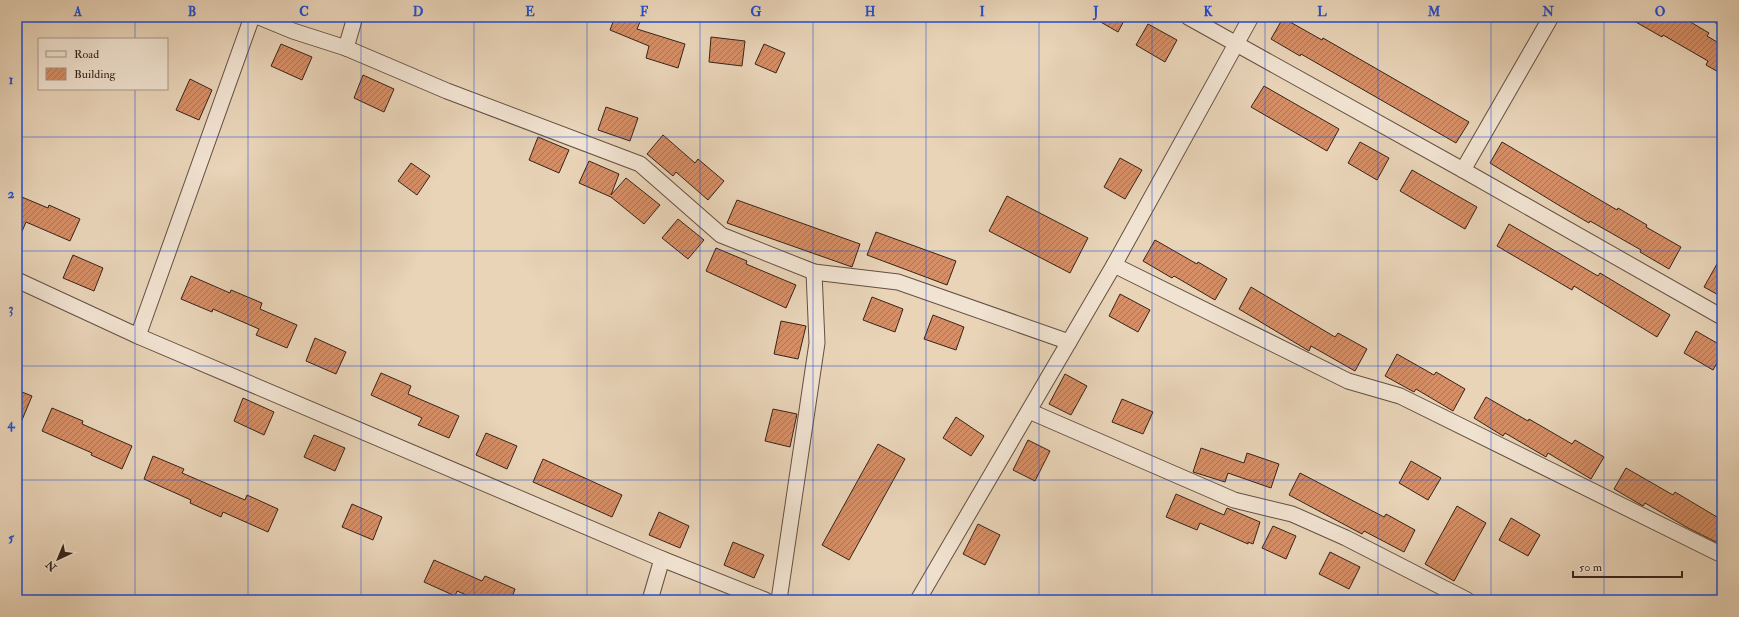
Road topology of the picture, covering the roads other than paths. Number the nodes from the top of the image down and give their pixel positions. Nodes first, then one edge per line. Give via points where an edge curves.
1 (252, 17) edge
2 (259, 17) edge
3 (355, 17) edge
4 (1188, 17) edge
5 (1251, 17) edge
6 (1551, 17) edge
7 (1236, 44) junction
8 (346, 48) junction
9 (1463, 170) junction
10 (1114, 265) junction
11 (814, 272) junction
12 (17, 280) edge
13 (1722, 317) edge
14 (138, 336) junction
15 (1069, 342) junction
16 (1029, 411) junction
17 (1722, 555) edge
18 (662, 559) junction
19 (650, 600) edge
20 (765, 600) edge
21 (779, 600) edge
22 (918, 600) edge
23 (1467, 600) edge

1 - 14 street
2 - 8 street
3 - 8 street
4 - 7 street
5 - 7 street
6 - 9 street
7 - 9 street
7 - 10 street
8 - 11 street via 447,91 640,164 721,235
9 - 13 street
10 - 15 street
10 - 17 street via 1348,381 1400,396
11 - 15 street via 898,282
11 - 21 street via 817,343
12 - 14 street
14 - 18 street
15 - 16 street
16 - 22 street
16 - 23 street via 1234,500 1292,514 1346,538
18 - 19 street
18 - 20 street

